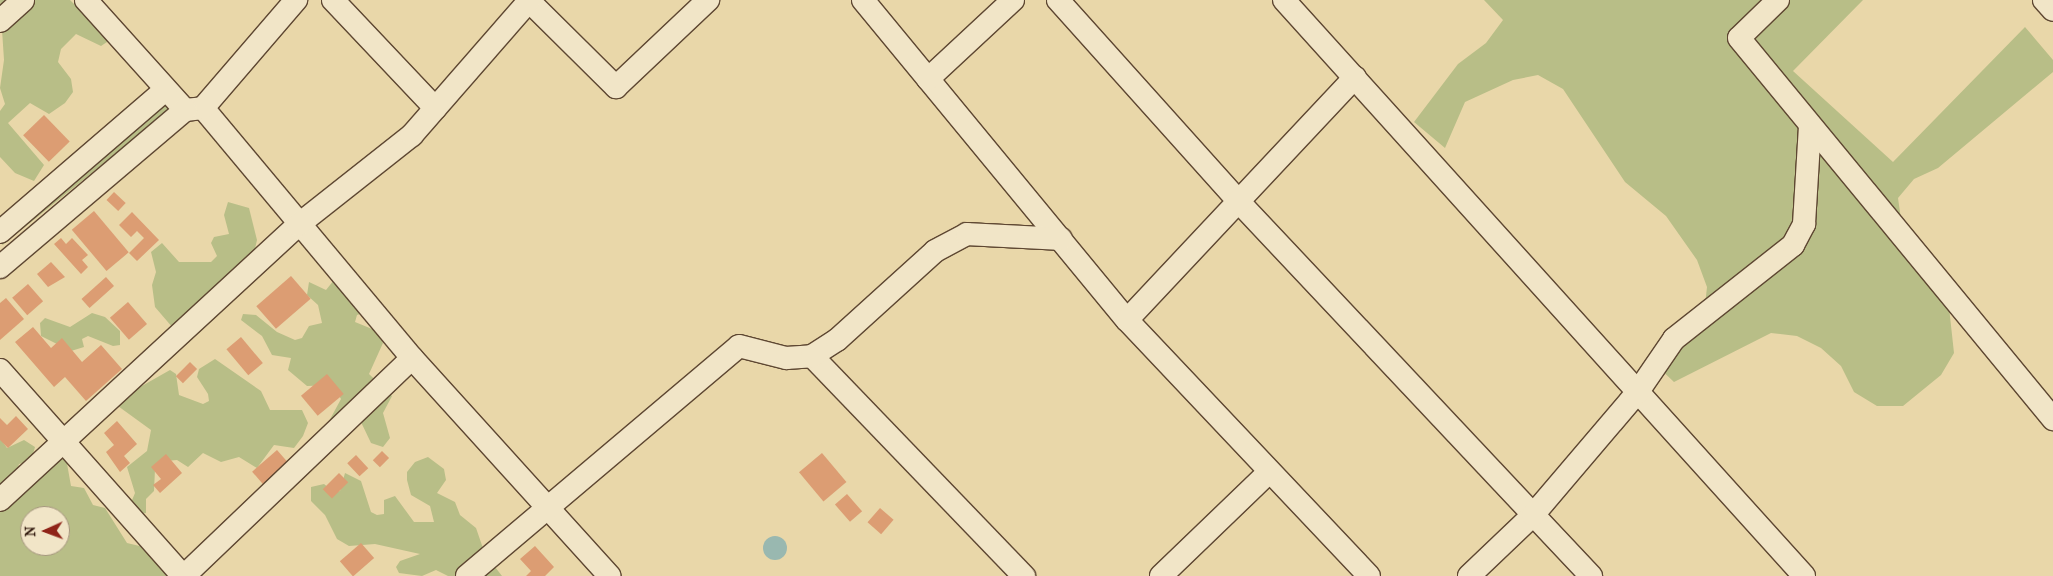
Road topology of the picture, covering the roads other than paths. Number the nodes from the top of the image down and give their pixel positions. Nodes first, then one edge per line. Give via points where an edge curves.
1 (23, 0) edge
2 (86, 0) edge
3 (296, 0) edge
4 (333, 0) edge
5 (708, 0) edge
6 (863, 0) edge
7 (1013, 0) edge
8 (1058, 0) edge
9 (1284, 0) edge
10 (1778, 0) edge
11 (2044, 0) edge
12 (528, 1) edge
13 (2053, 10) edge
14 (0, 21) edge
15 (1355, 77) junction
16 (928, 79) junction
17 (165, 90) junction
18 (434, 108) junction
19 (194, 109) junction
20 (1810, 125) junction
21 (1239, 202) junction
22 (298, 225) junction
23 (0, 232) edge
24 (1061, 240) junction
25 (0, 268) edge
26 (1127, 320) junction
27 (812, 356) junction
28 (412, 358) junction
29 (0, 370) edge
30 (1637, 393) junction
31 (2053, 419) edge
32 (66, 442) junction
33 (1268, 473) junction
34 (0, 500) edge
35 (548, 507) junction
36 (1533, 515) junction
37 (183, 576) edge
38 (467, 576) edge
39 (610, 576) edge
40 (1024, 576) edge
41 (1161, 576) edge
42 (1369, 576) edge
43 (1469, 576) edge
44 (1591, 576) edge
45 (1804, 576) edge

1 - 14 street
2 - 17 street
3 - 19 street
4 - 18 street
5 - 12 street via 616,87
6 - 16 street
7 - 16 street
8 - 21 street
9 - 15 street
10 - 20 street via 1738,38
11 - 13 street
12 - 18 street
15 - 21 street
15 - 30 street
16 - 24 street
17 - 19 street
17 - 23 street
18 - 22 street via 412,135
19 - 22 street
19 - 25 street
20 - 30 street via 1804,224 1793,245 1674,339
20 - 31 street
21 - 26 street
21 - 36 street
22 - 28 street
22 - 32 street
24 - 26 street
24 - 27 street via 986,233 950,240 837,340
26 - 33 street
27 - 35 street via 786,358 739,346
27 - 40 street
28 - 35 street
28 - 37 street
29 - 32 street
30 - 36 street
30 - 45 street
32 - 34 street
32 - 37 street
33 - 41 street
33 - 42 street
35 - 38 street
35 - 39 street
36 - 43 street
36 - 44 street

